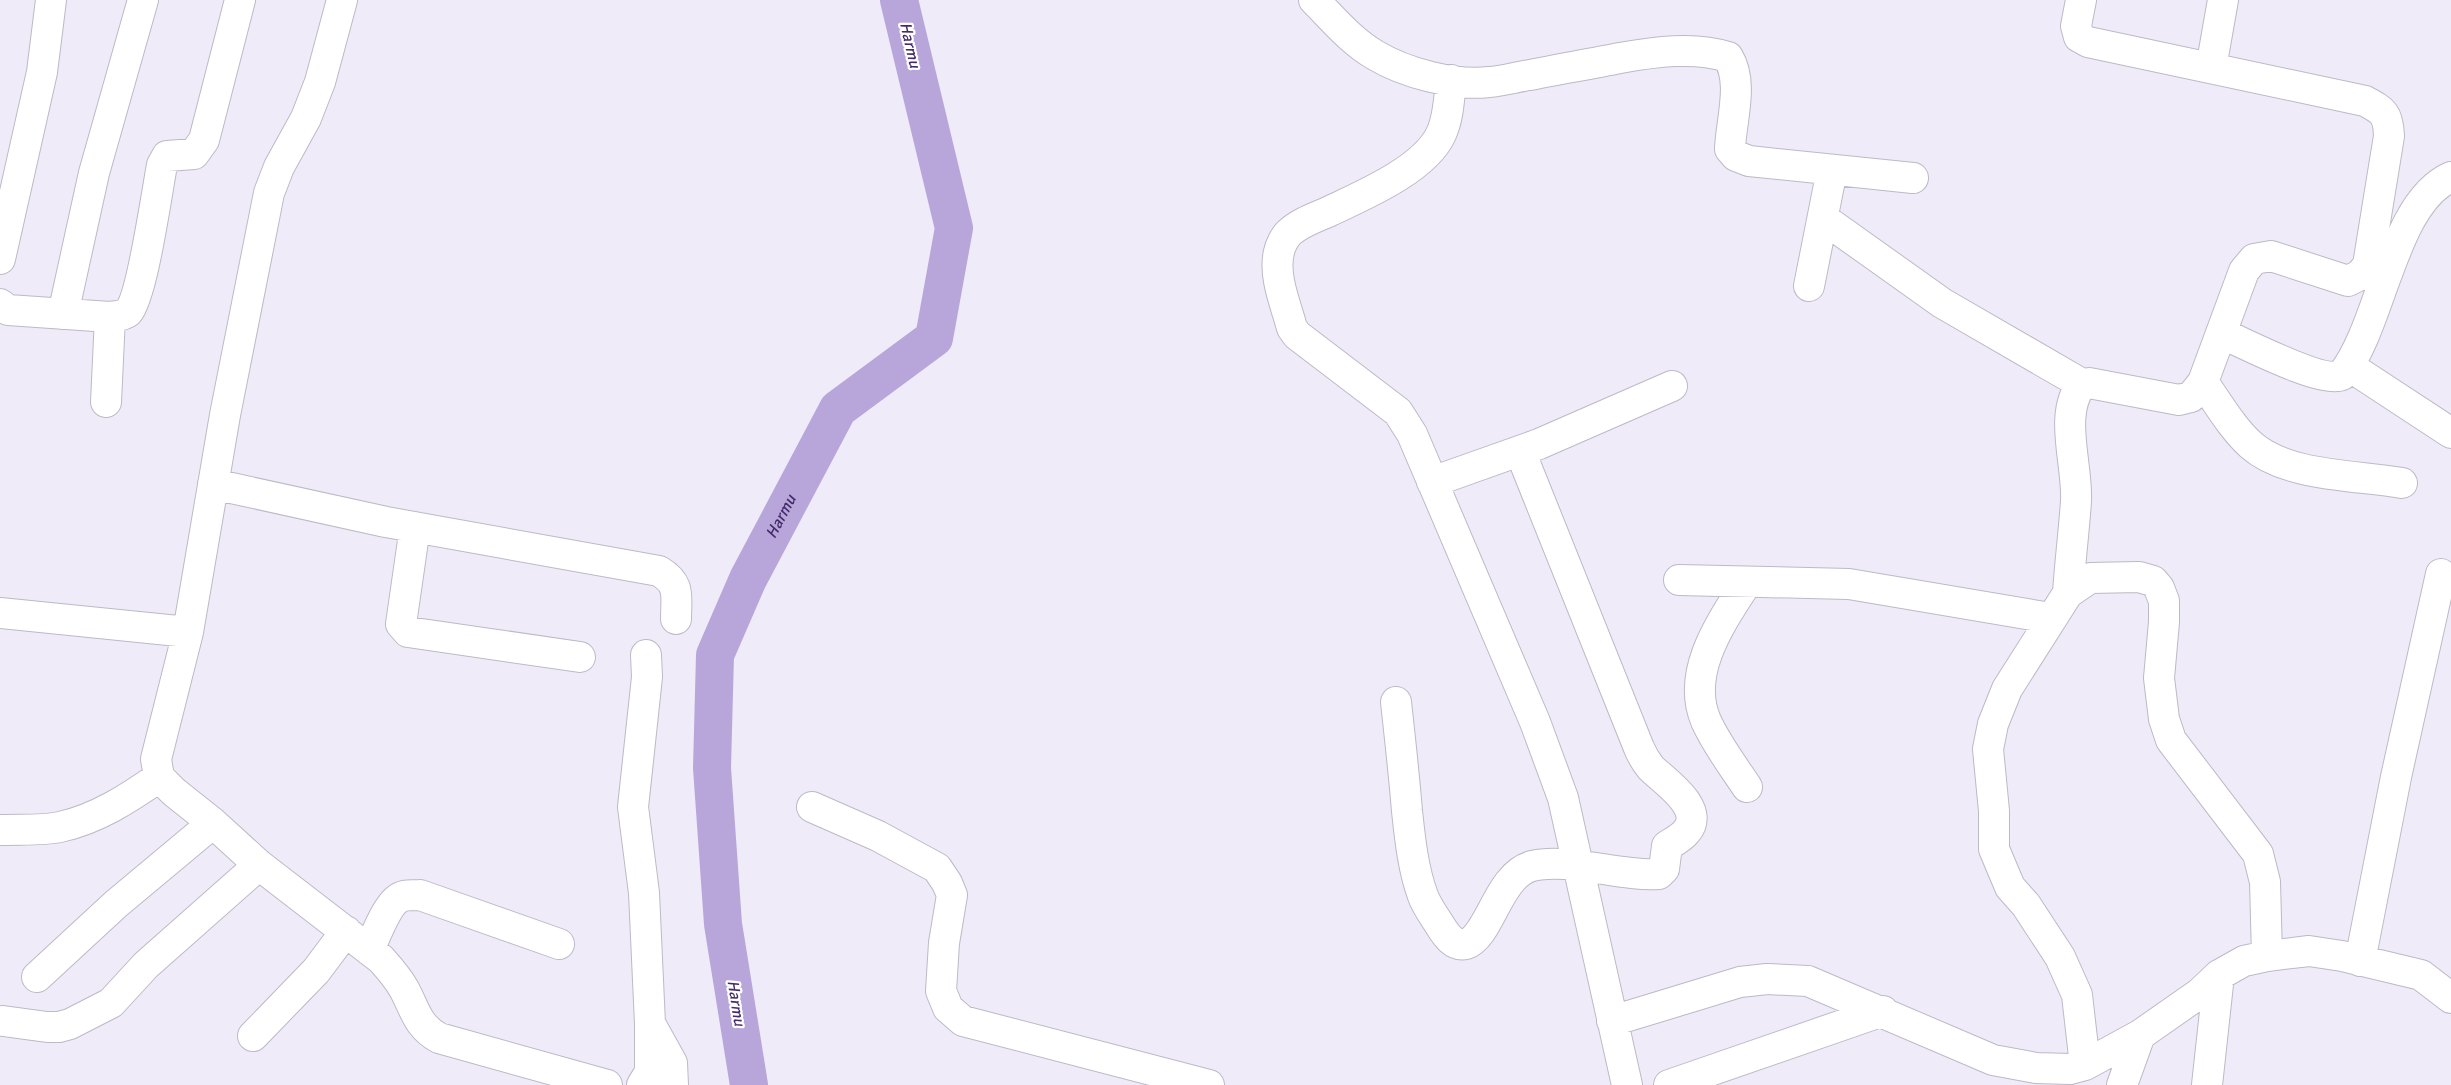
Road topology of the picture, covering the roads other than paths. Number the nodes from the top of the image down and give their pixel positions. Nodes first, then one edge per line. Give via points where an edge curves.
1 (51, 0) edge
2 (143, 0) edge
3 (240, 0) edge
4 (342, 0) edge
5 (1314, 0) edge
6 (2081, 0) edge
7 (2223, 0) edge
8 (2211, 68) junction
9 (1451, 80) junction
10 (1832, 170) junction
11 (2451, 177) edge
12 (1913, 178) dead end
13 (1824, 219) junction
14 (0, 259) edge
15 (1809, 286) dead end
16 (0, 304) edge
17 (63, 314) junction
18 (110, 317) junction
19 (2221, 333) junction
20 (2349, 366) junction
21 (2203, 382) junction
22 (2082, 384) junction
23 (1672, 386) dead end
24 (106, 402) dead end
25 (2451, 433) edge
26 (1520, 451) junction
27 (1432, 482) junction
28 (2403, 483) dead end
29 (213, 484) junction
30 (415, 527) junction
31 (2440, 574) dead end
32 (1679, 580) dead end
33 (1747, 582) junction
34 (2068, 593) junction
35 (0, 613) edge
36 (2050, 618) junction
37 (676, 619) dead end
38 (188, 632) junction
39 (646, 655) dead end
40 (580, 657) dead end
41 (1396, 702) dead end
42 (159, 777) junction
43 (1748, 787) dead end
44 (812, 807) dead end
45 (213, 823) junction
46 (0, 830) edge
47 (259, 865) junction
48 (1578, 867) junction
49 (346, 931) junction
50 (559, 944) dead end
51 (369, 950) junction
52 (2267, 956) junction
53 (2360, 961) junction
54 (2219, 975) junction
55 (37, 977) dead end
56 (2451, 998) edge
57 (1882, 1011) junction
58 (3, 1021) dead end
59 (1612, 1021) junction
60 (650, 1024) junction
61 (2140, 1035) junction
62 (253, 1036) dead end
63 (2085, 1065) junction
64 (532, 1075) edge
65 (607, 1085) edge
66 (642, 1085) edge
67 (673, 1085) edge
68 (1209, 1085) edge
69 (1627, 1085) edge
70 (1669, 1085) edge
71 (2122, 1085) edge
72 (2207, 1085) edge

1 - 14 street via 42,72
2 - 17 street via 94,173
3 - 18 street via 204,140 194,153 167,156 162,165 134,302 125,314
4 - 29 street via 320,82 269,193
5 - 9 street via 1353,40 1374,55 1427,76
6 - 8 street via 2076,26 2079,37 2088,42
7 - 8 street
8 - 19 street via 2366,101 2388,120 2389,136 2368,265 2360,275 2348,281 2271,256 2254,259 2244,271
9 - 10 street via 1488,83 1637,55 1714,53 1728,57 1734,67 1730,149 1736,156
9 - 27 street via 1441,135 1428,152 1370,192 1288,233 1279,250 1277,269 1297,335 1398,412
10 - 12 street
10 - 13 street
11 - 20 street via 2440,182 2413,216
13 - 15 street
13 - 22 street via 1942,303
16 - 17 street via 8,310
17 - 18 street
18 - 24 street
19 - 20 street via 2328,378 2342,375
19 - 21 street
20 - 25 street
21 - 22 street via 2191,397 2179,400 2097,383
21 - 28 street via 2250,444 2262,453 2320,472
22 - 34 street via 2075,393 2070,417 2076,500
23 - 26 street
26 - 27 street
26 - 48 street via 1639,748 1652,768 1680,793 1690,813 1687,832 1667,846 1664,869 1659,874
27 - 48 street via 1535,722 1563,798
29 - 30 street
29 - 38 street
30 - 37 street via 659,571 676,587
30 - 40 street via 403,629
31 - 53 street
32 - 33 street
33 - 36 street via 1849,584
33 - 43 street via 1725,615 1702,665 1699,690 1705,719
34 - 36 street
34 - 52 street via 2090,578 2139,577 2153,581 2159,588 2164,601 2159,678 2170,740 2258,854 2265,882
35 - 38 street
36 - 63 street via 2007,689 1993,724 1988,749 1994,849 2010,887 2060,957 2077,996
38 - 42 street via 156,759
39 - 60 street via 633,807 644,893
41 - 48 street via 1412,852 1423,896 1447,936 1462,944 1474,939 1497,899 1525,869
42 - 45 street
42 - 46 street via 92,817 59,828
44 - 68 street via 878,836 938,868 944,876 952,895 942,991 948,1008 963,1021
45 - 47 street
45 - 55 street
47 - 49 street
47 - 58 street via 147,965 111,1003 59,1027
48 - 59 street
49 - 51 street
49 - 62 street via 316,971
50 - 51 street via 420,896 406,896 392,904
51 - 64 street via 394,974 416,1017 430,1033
52 - 53 street via 2309,951
52 - 54 street via 2244,961
53 - 56 street via 2421,975
54 - 61 street
54 - 72 street
57 - 59 street via 1808,981 1767,979 1740,982
57 - 63 street via 1993,1059 2070,1069
57 - 70 street
59 - 69 street
60 - 66 street via 650,1072
60 - 67 street via 672,1063
61 - 63 street
61 - 71 street
64 - 65 street

